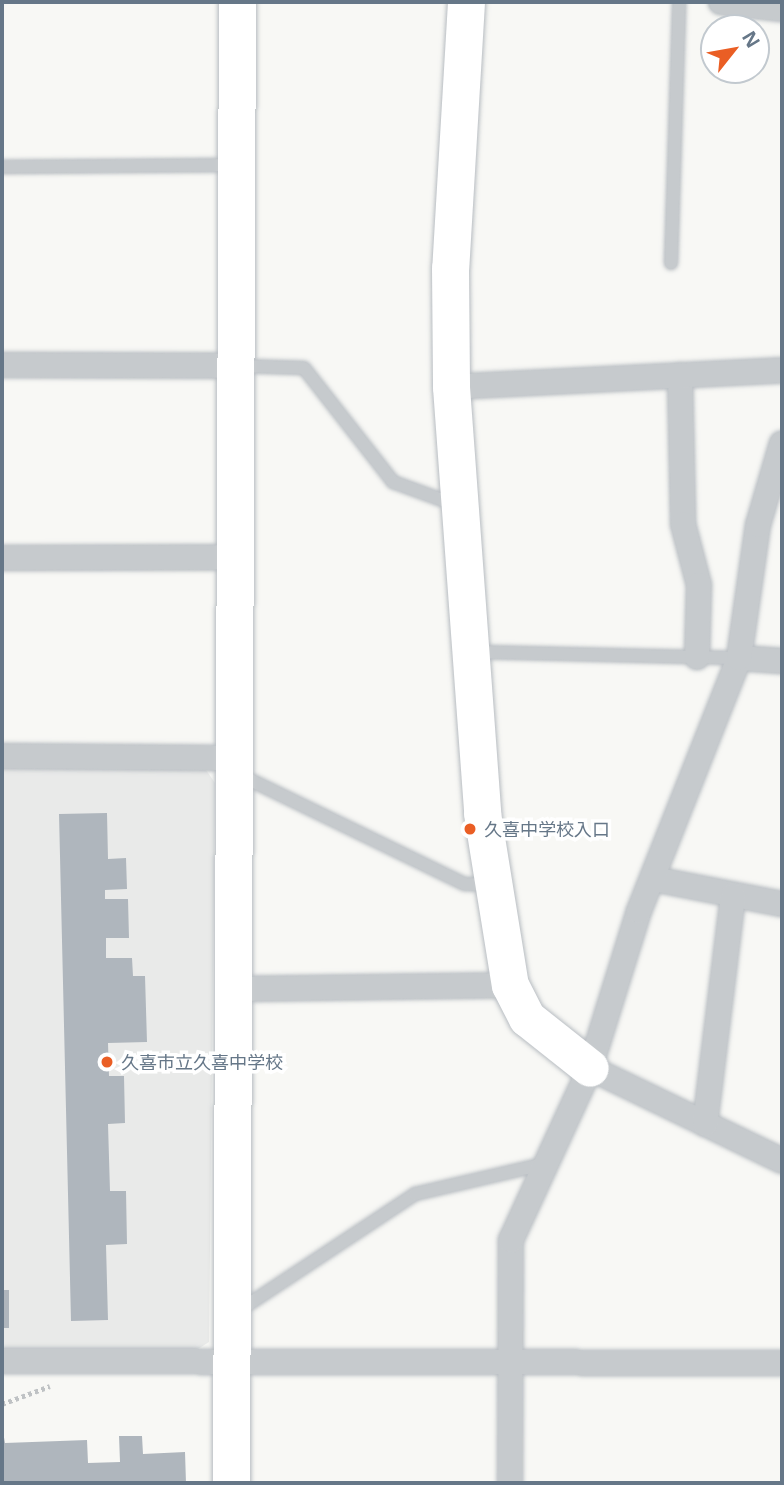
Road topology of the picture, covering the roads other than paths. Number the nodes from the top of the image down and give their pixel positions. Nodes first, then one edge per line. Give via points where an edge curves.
1 (237, 2) edge
2 (466, 2) edge
3 (680, 2) edge
4 (721, 2) edge
5 (782, 9) edge
6 (237, 165) junction
7 (2, 167) edge
8 (671, 263) dead end
9 (2, 365) edge
10 (236, 366) junction
11 (782, 370) edge
12 (680, 375) junction
13 (451, 387) junction
14 (782, 443) edge
15 (458, 507) junction
16 (235, 557) junction
17 (2, 558) edge
18 (467, 652) junction
19 (697, 657) junction
20 (739, 658) junction
21 (782, 661) edge
22 (2, 756) edge
23 (234, 765) junction
24 (654, 879) junction
25 (493, 885) junction
26 (733, 896) junction
27 (782, 904) edge
28 (510, 985) junction
29 (233, 989) junction
30 (590, 1068) junction
31 (705, 1124) junction
32 (782, 1161) edge
33 (540, 1166) junction
34 (231, 1316) junction
35 (2, 1361) edge
36 (782, 1363) edge
37 (231, 1364) junction
38 (510, 1364) junction
39 (231, 1483) edge
40 (510, 1483) edge

1 - 6 street
2 - 13 street via 450,268
3 - 8 lane
4 - 5 street
6 - 7 lane
6 - 10 street
9 - 10 street
10 - 15 lane via 304,368 393,482
10 - 16 street
11 - 12 street
12 - 13 street
12 - 19 street via 683,524 699,584
13 - 15 street
14 - 20 street via 758,525
15 - 18 street
16 - 17 street
16 - 23 street
18 - 19 lane
18 - 25 street
19 - 20 lane
20 - 21 street
20 - 24 street
22 - 23 street
23 - 25 lane via 466,884
23 - 29 street
24 - 26 street
24 - 30 street
25 - 28 street
26 - 27 street
26 - 31 street
28 - 29 street
28 - 30 street via 527,1018
29 - 34 street
30 - 31 street
30 - 33 street
31 - 32 street
33 - 34 lane via 415,1194
33 - 38 street via 511,1240
34 - 37 street
35 - 37 street
36 - 38 street
37 - 38 street
37 - 39 street
38 - 40 street

